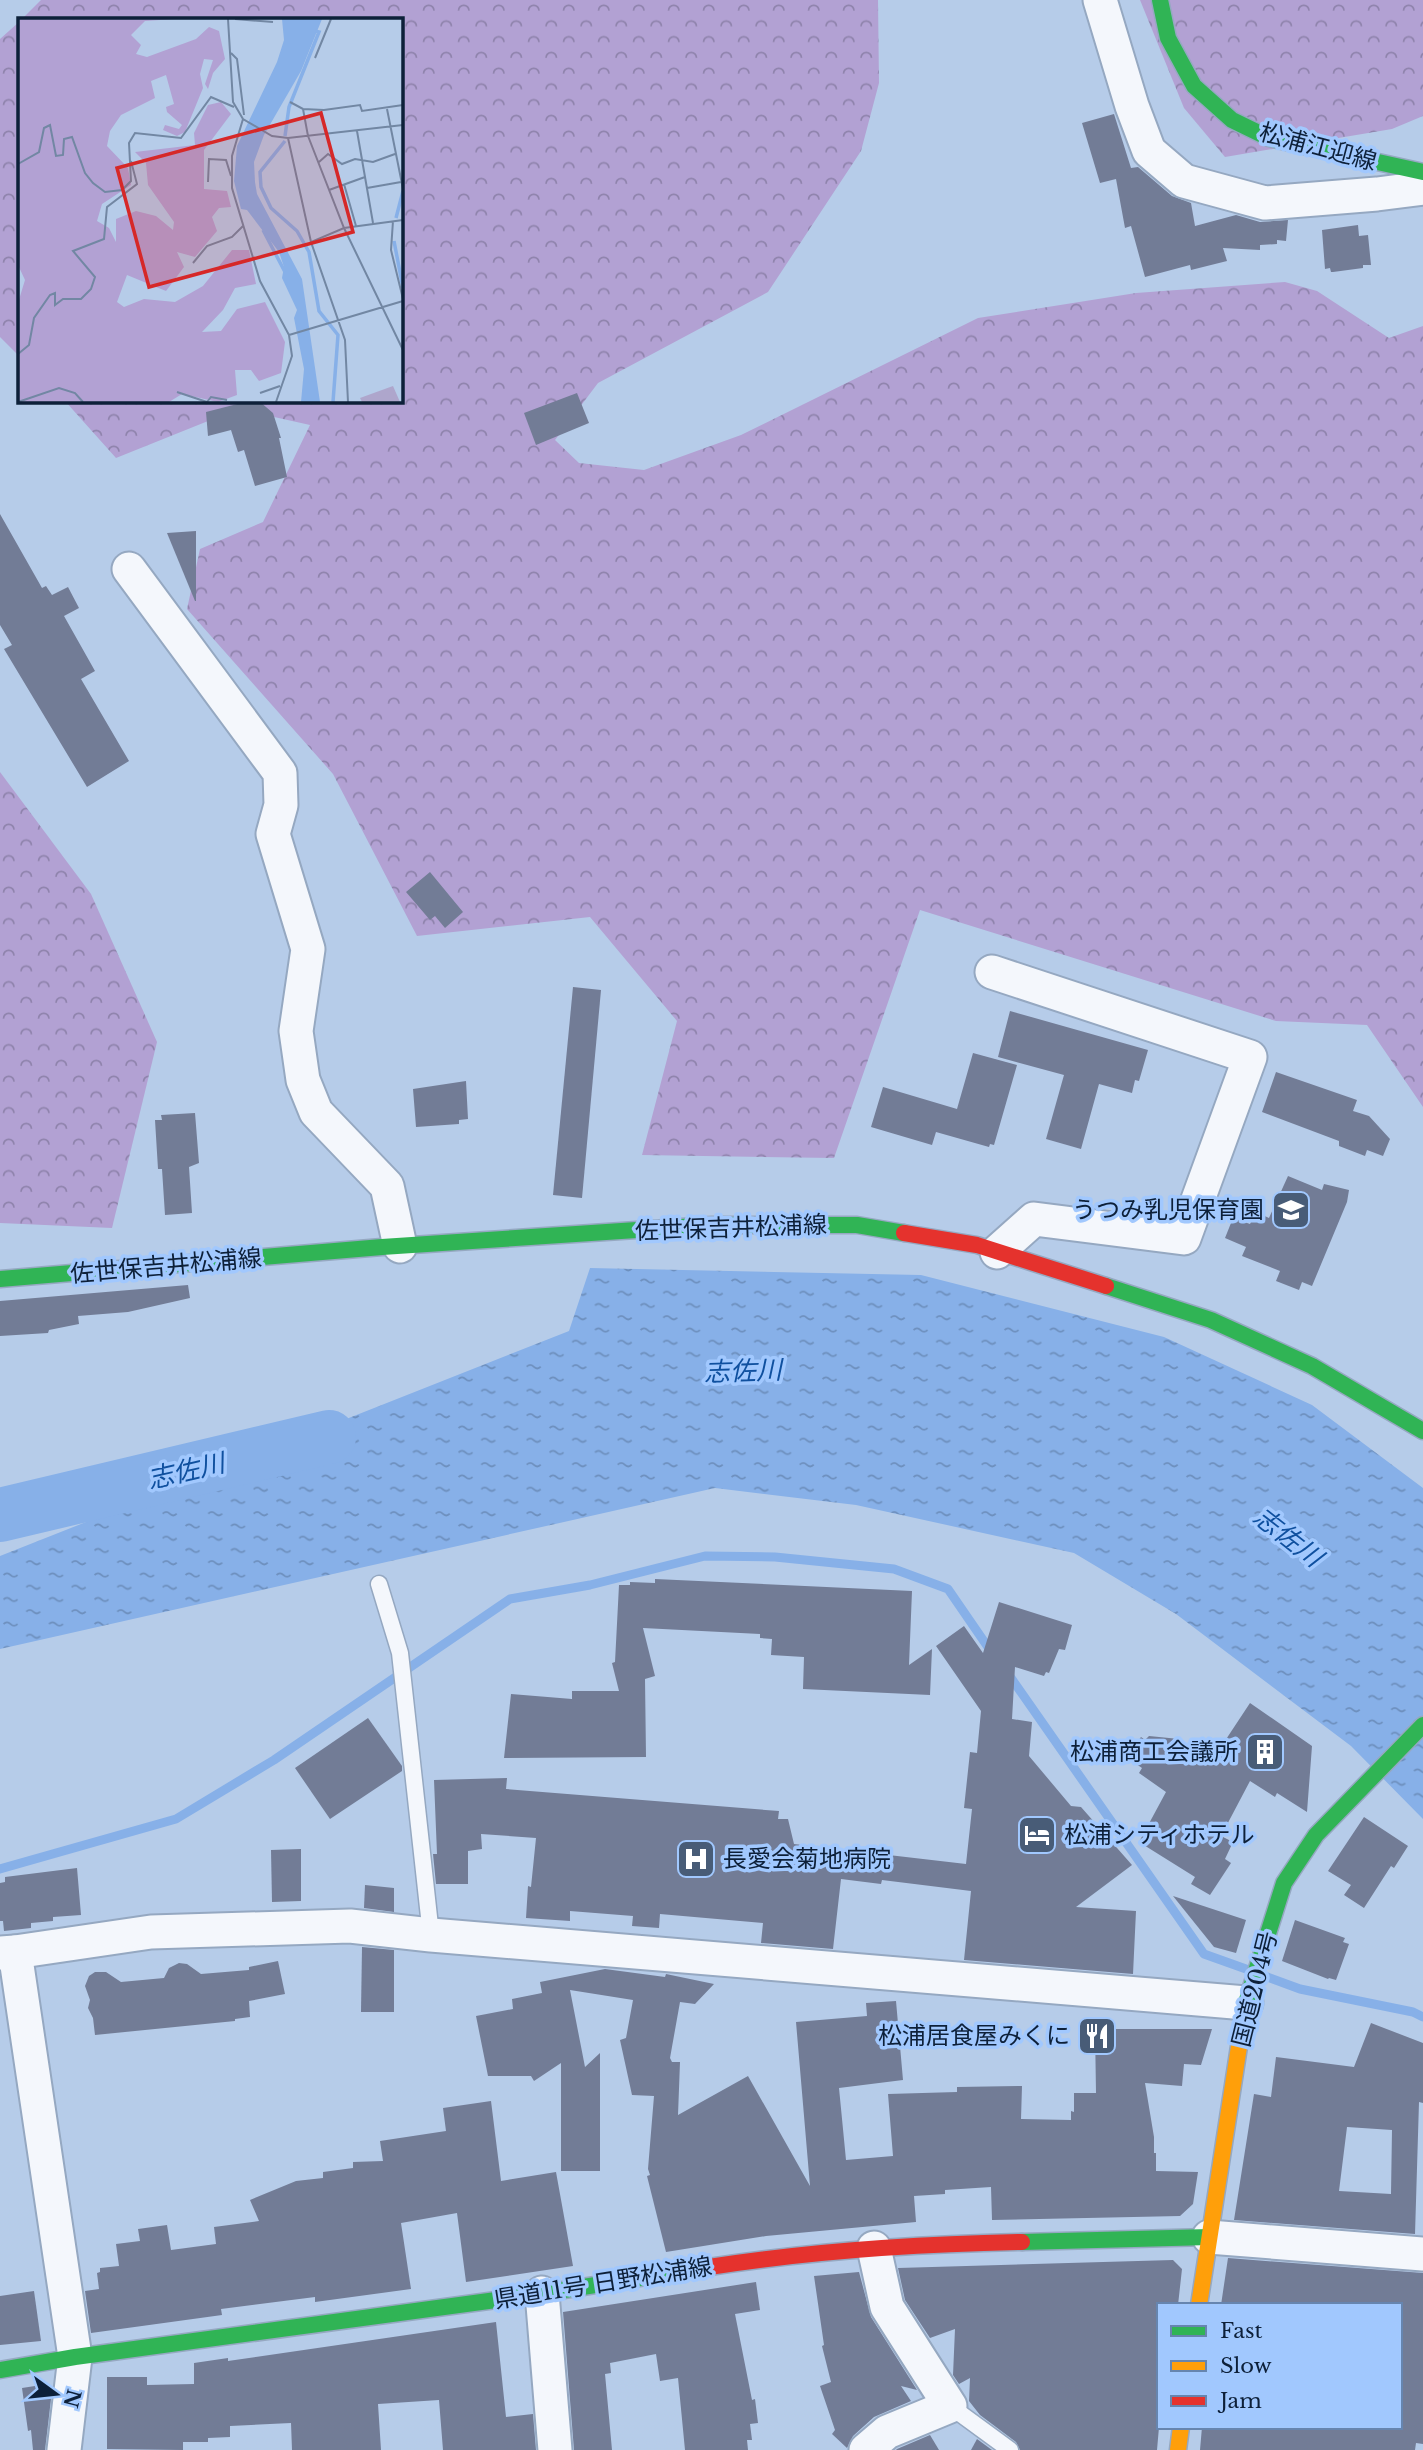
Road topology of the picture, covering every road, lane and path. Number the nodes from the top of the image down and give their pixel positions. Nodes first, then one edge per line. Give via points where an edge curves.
1 (1100, 0) edge
2 (1160, 0) edge
3 (1423, 172) edge
4 (1423, 188) edge
5 (129, 569) dead end
6 (992, 972) dead end
7 (400, 1246) junction
8 (997, 1252) junction
9 (0, 1279) edge
10 (1423, 1431) edge
11 (379, 1584) dead end
12 (1423, 1725) edge
13 (431, 1935) junction
14 (8, 1953) edge
15 (1246, 2003) junction
16 (1209, 2237) junction
17 (874, 2248) junction
18 (1423, 2254) edge
19 (542, 2293) junction
20 (1199, 2303) edge
21 (75, 2357) junction
22 (0, 2371) edge
23 (950, 2406) junction
24 (1181, 2429) edge
25 (64, 2450) edge
26 (555, 2450) edge
27 (866, 2450) edge
28 (1010, 2450) edge
29 (1178, 2450) edge

1 - 4 street via 1149,151 1184,181 1265,203
2 - 3 main road, 松浦江迎線 via 1168,38 1194,86 1232,120 1269,138
5 - 7 street via 280,772 281,805 273,834 308,949 296,1031 303,1080 316,1112 387,1186
6 - 8 street via 1250,1056 1184,1238 1034,1219
7 - 8 main road, 佐世保吉井松浦線 via 712,1225 857,1225
7 - 9 main road, 佐世保吉井松浦線
8 - 10 main road, 佐世保吉井松浦線 via 1211,1320 1312,1366
11 - 13 lane via 400,1653
12 - 15 main road, 国道204号 via 1316,1835 1284,1883
13 - 14 street via 350,1926 151,1932
13 - 15 street
14 - 21 street
15 - 16 main road, 国道204号
16 - 17 main road, 県道11号 日野松浦線
16 - 18 street
16 - 20 main road, 国道204号
17 - 19 main road, 県道11号 日野松浦線 via 768,2258
17 - 23 street via 887,2307
19 - 21 main road, 県道11号 日野松浦線
19 - 26 street
21 - 22 main road, 県道11号 日野松浦線
21 - 25 street
23 - 27 street via 887,2432
23 - 28 lane
24 - 29 main road

